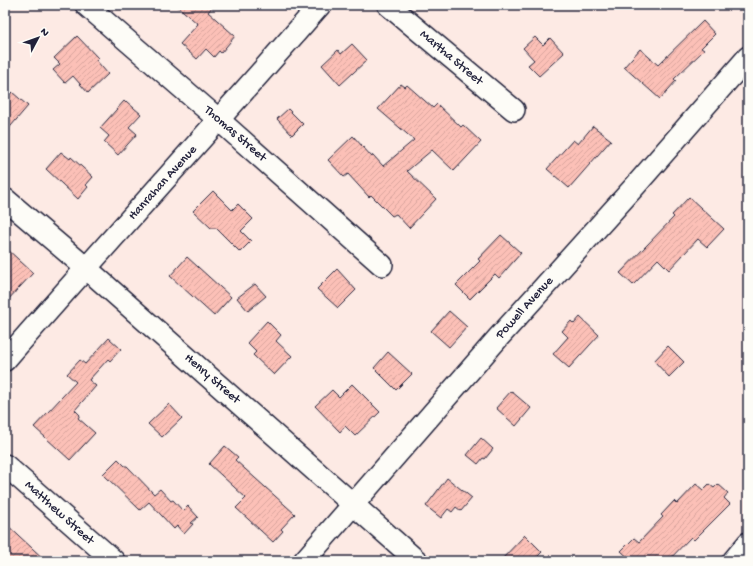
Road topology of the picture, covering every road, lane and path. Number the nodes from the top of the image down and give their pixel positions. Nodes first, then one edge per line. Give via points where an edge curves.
1 (86, 5) edge
2 (320, 5) edge
3 (388, 5) edge
4 (748, 57) edge
5 (514, 110) dead end
6 (219, 120) junction
7 (5, 199) edge
8 (382, 265) dead end
9 (86, 268) junction
10 (5, 360) edge
11 (5, 464) edge
12 (354, 504) junction
13 (748, 543) edge
14 (114, 561) edge
15 (304, 561) edge
16 (417, 561) edge
17 (733, 561) edge

1 - 6 street, Thomas Street
2 - 6 street, Hanrahan Avenue
3 - 5 street, Martha Street
4 - 12 street, Powell Avenue
6 - 8 street, Thomas Street
6 - 9 street, Hanrahan Avenue
7 - 9 street, Henry Street
9 - 10 street, Hanrahan Avenue
9 - 12 street, Henry Street
11 - 14 street, Matthew Street
12 - 15 street, Powell Avenue
12 - 16 street, Henry Street
13 - 17 street

